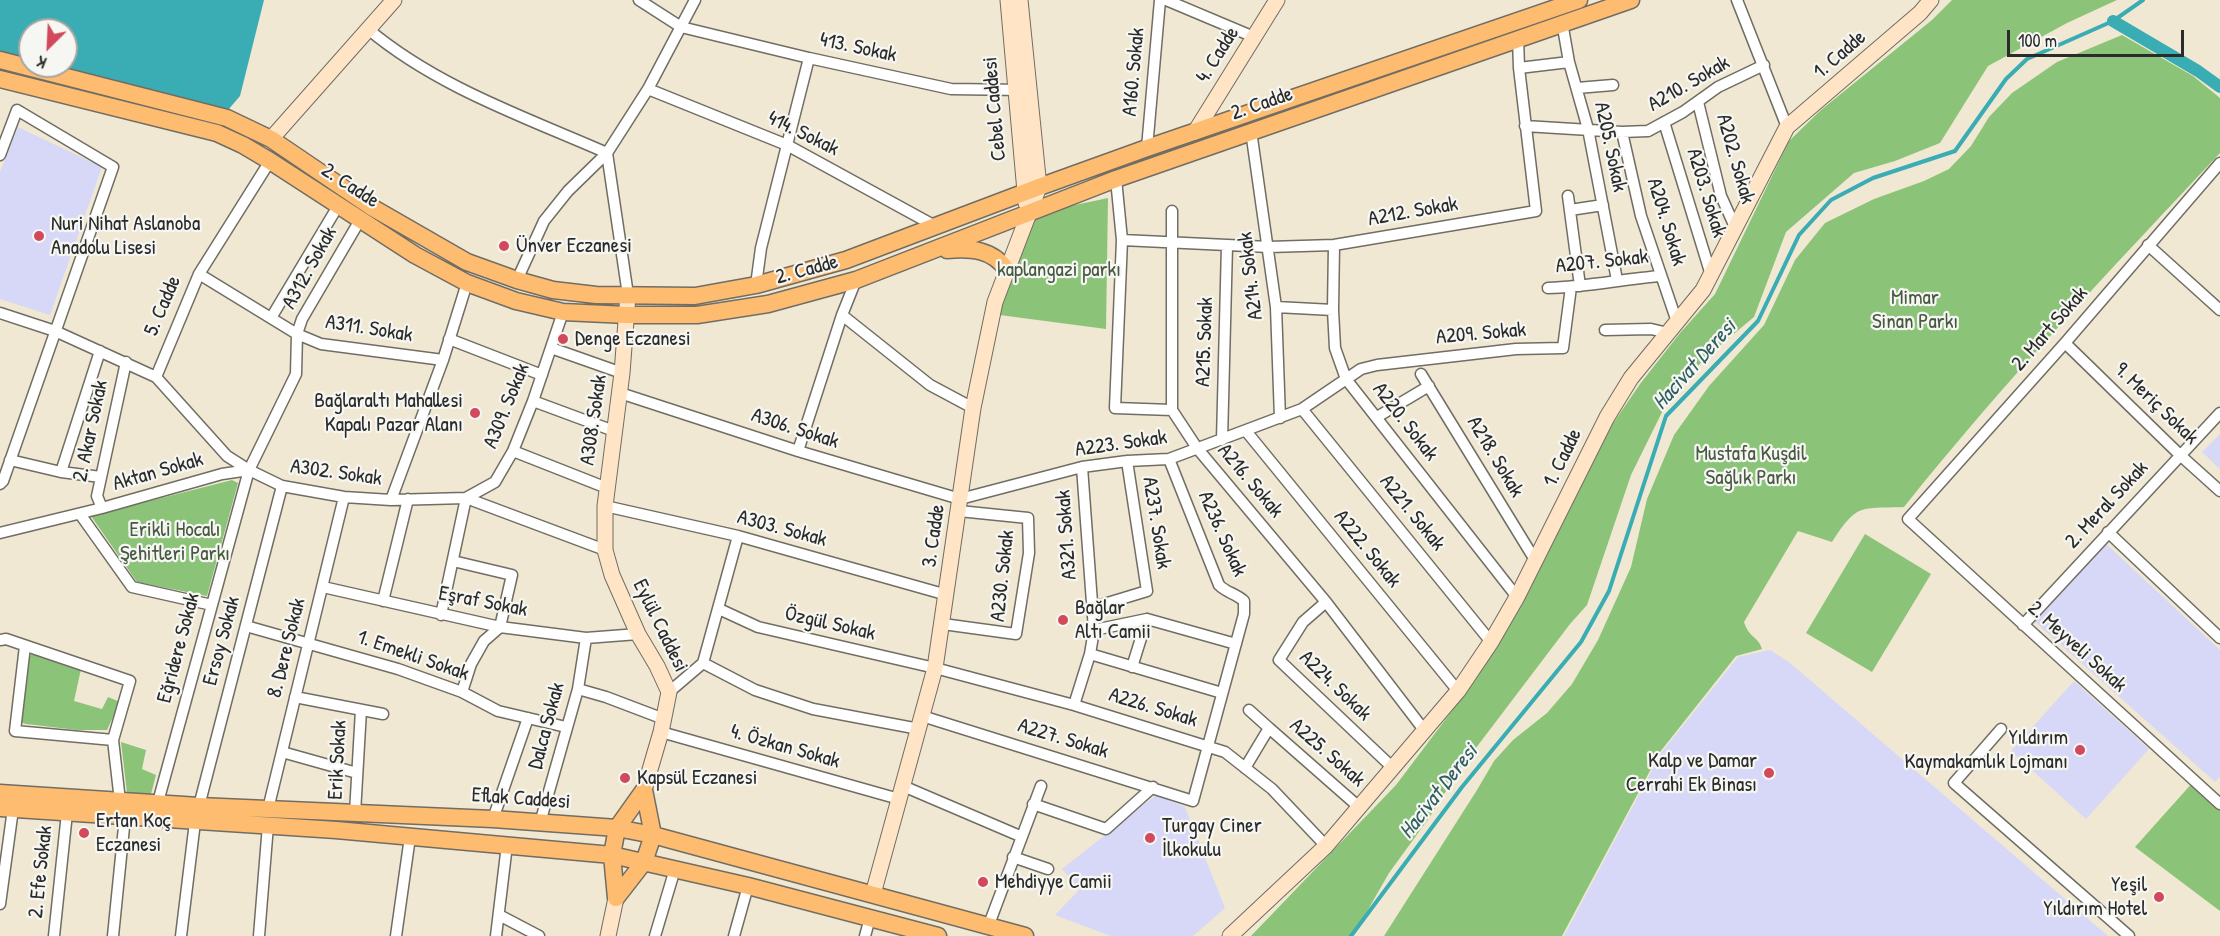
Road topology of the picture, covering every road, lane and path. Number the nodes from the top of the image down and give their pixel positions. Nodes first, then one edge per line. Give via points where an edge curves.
1 (394, 0) edge
2 (639, 0) edge
3 (695, 0) edge
4 (1008, 0) edge
5 (1020, 0) edge
6 (1160, 0) edge
7 (1167, 0) edge
8 (1277, 0) edge
9 (1577, 0) edge
10 (1630, 0) edge
11 (1737, 0) edge
12 (1931, 0) edge
13 (1562, 22) junction
14 (681, 27) junction
15 (368, 29) junction
16 (1254, 37) junction
17 (1518, 38) junction
18 (809, 58) junction
19 (0, 60) edge
20 (1569, 62) junction
21 (1764, 65) junction
22 (1518, 68) junction
23 (0, 79) edge
24 (1613, 85) dead end
25 (1577, 88) junction
26 (648, 89) junction
27 (1022, 90) junction
28 (1698, 102) junction
29 (1664, 122) junction
30 (1525, 126) junction
31 (1787, 127) junction
32 (1588, 129) junction
33 (1251, 131) junction
34 (1195, 132) junction
35 (1622, 132) junction
36 (271, 139) junction
37 (787, 144) junction
38 (1147, 148) junction
39 (607, 153) junction
40 (1035, 153) junction
41 (0, 155) edge
42 (270, 161) junction
43 (2220, 162) edge
44 (1065, 179) junction
45 (1116, 179) junction
46 (1031, 190) junction
47 (1568, 196) dead end
48 (1603, 205) junction
49 (338, 206) junction
50 (1570, 210) junction
51 (1172, 211) dead end
52 (1028, 215) junction
53 (360, 220) junction
54 (935, 226) junction
55 (1736, 227) junction
56 (1122, 240) junction
57 (1173, 241) junction
58 (1227, 245) junction
59 (1334, 245) junction
60 (2148, 245) junction
61 (1269, 248) junction
62 (931, 252) junction
63 (1007, 270) junction
64 (199, 274) junction
65 (1711, 275) junction
66 (1661, 276) junction
67 (517, 280) junction
68 (856, 280) junction
69 (1617, 280) junction
70 (467, 284) junction
71 (756, 285) junction
72 (1575, 286) junction
73 (1548, 288) dead end
74 (628, 295) junction
75 (1276, 307) junction
76 (1333, 310) junction
77 (2220, 310) edge
78 (563, 312) junction
79 (0, 313) edge
80 (627, 315) junction
81 (842, 315) junction
82 (272, 318) junction
83 (1673, 328) junction
84 (1605, 330) dead end
85 (55, 332) junction
86 (297, 334) junction
87 (449, 339) junction
88 (2065, 343) junction
89 (551, 348) junction
90 (100, 351) junction
91 (443, 360) junction
92 (126, 362) junction
93 (622, 373) junction
94 (1421, 374) dead end
95 (542, 375) junction
96 (156, 377) junction
97 (1346, 379) junction
98 (1429, 386) junction
99 (620, 393) junction
100 (533, 401) junction
101 (973, 408) junction
102 (1302, 409) junction
103 (1172, 410) junction
104 (2220, 413) edge
105 (1377, 417) junction
106 (1280, 418) junction
107 (614, 431) junction
108 (1246, 431) junction
109 (1222, 440) junction
110 (1197, 448) junction
111 (513, 451) junction
112 (798, 451) junction
113 (2180, 455) junction
114 (1169, 459) junction
115 (10, 460) junction
116 (1127, 461) junction
117 (1082, 467) junction
118 (249, 470) junction
119 (61, 472) junction
120 (101, 477) junction
121 (0, 484) edge
122 (282, 486) junction
123 (607, 488) junction
124 (2220, 491) edge
125 (344, 496) junction
126 (466, 498) junction
127 (408, 499) junction
128 (391, 500) junction
129 (959, 505) junction
130 (605, 506) junction
131 (102, 508) junction
132 (80, 514) junction
133 (1908, 519) joint
134 (2108, 532) junction
135 (0, 533) edge
136 (738, 536) junction
137 (605, 550) junction
138 (1535, 560) junction
139 (453, 561) junction
140 (322, 587) junction
141 (947, 595) junction
142 (1517, 597) junction
143 (383, 601) junction
144 (1326, 603) junction
145 (212, 605) junction
146 (1091, 608) junction
147 (719, 609) junction
148 (441, 615) junction
149 (1147, 619) junction
150 (943, 624) junction
151 (2023, 625) junction
152 (246, 626) junction
153 (500, 627) junction
154 (1094, 630) junction
155 (638, 634) junction
156 (586, 638) junction
157 (2220, 638) edge
158 (0, 640) edge
159 (1491, 642) junction
160 (309, 643) junction
161 (1236, 644) junction
162 (26, 646) junction
163 (1090, 654) junction
164 (704, 663) junction
165 (1132, 667) junction
166 (935, 668) junction
167 (578, 689) junction
168 (1458, 691) junction
169 (462, 692) junction
170 (669, 692) junction
171 (1222, 693) junction
172 (295, 697) junction
173 (1074, 705) junction
174 (361, 710) junction
175 (1249, 710) dead end
176 (383, 714) dead end
177 (528, 718) junction
178 (921, 723) junction
179 (663, 725) junction
180 (566, 727) junction
181 (1269, 728) junction
182 (2001, 729) dead end
183 (1424, 730) junction
184 (113, 740) junction
185 (1209, 746) junction
186 (282, 752) junction
187 (1245, 768) junction
188 (1393, 768) junction
189 (357, 773) junction
190 (1041, 786) dead end
191 (1153, 787) junction
192 (644, 790) junction
193 (0, 793) edge
194 (901, 793) junction
195 (2218, 798) edge
196 (120, 801) junction
197 (158, 802) junction
198 (1033, 804) junction
199 (1359, 807) junction
200 (6, 808) edge
201 (67, 813) junction
202 (354, 813) junction
203 (197, 814) junction
204 (125, 817) junction
205 (268, 817) junction
206 (493, 819) junction
207 (540, 823) junction
208 (617, 828) junction
209 (653, 835) junction
210 (1020, 836) junction
211 (410, 837) junction
212 (507, 845) junction
213 (1326, 846) junction
214 (612, 855) junction
215 (1013, 857) junction
216 (644, 862) junction
217 (675, 869) junction
218 (1048, 869) dead end
219 (748, 886) junction
220 (873, 894) junction
221 (615, 898) junction
222 (0, 904) edge
223 (499, 915) junction
224 (988, 927) junction
225 (869, 931) edge
226 (54, 936) edge
227 (113, 936) edge
228 (181, 936) edge
229 (259, 936) edge
230 (396, 936) edge
231 (496, 936) edge
232 (538, 936) edge
233 (608, 936) edge
234 (655, 936) edge
235 (734, 936) edge
236 (938, 936) edge
237 (1025, 936) edge
238 (1230, 936) edge
239 (2129, 936) edge

1 - 15 main road
2 - 14 street, 413. Sokak
3 - 14 street
4 - 27 main road, Cebel Caddesi
5 - 27 main road, Cebel Caddesi
6 - 38 street, A160. Sokak
7 - 16 street
8 - 16 main road, 4. Cadde
9 - 34 main road, 2. Cadde
10 - 13 main road, 2. Cadde
11 - 21 street
12 - 31 main road, 1. Cadde
13 - 17 main road, 2. Cadde
13 - 20 street, A205. Sokak
14 - 18 street, 413. Sokak
14 - 26 street
15 - 36 main road
15 - 39 street via 446,82
16 - 34 main road, 4. Cadde
17 - 22 street, A212. Sokak
17 - 33 main road, 2. Cadde
18 - 27 street, 413. Sokak via 951,88
18 - 37 street
19 - 36 main road, 2. Cadde via 190,107 227,118
20 - 22 street
20 - 25 street, A205. Sokak
21 - 28 street, A210. Sokak
21 - 31 street
22 - 30 street, A212. Sokak
23 - 42 main road, 2. Cadde via 217,133
24 - 25 street
25 - 32 street, A205. Sokak
26 - 37 street, 414. Sokak
26 - 39 street
27 - 40 main road, Cebel Caddesi
27 - 46 main road, Cebel Caddesi
28 - 29 street, A210. Sokak
28 - 55 street, A202. Sokak via 1721,196
29 - 35 street, A210. Sokak via 1648,130
29 - 65 street, A203. Sokak
30 - 32 street, A210. Sokak
30 - 59 street, A212. Sokak via 1536,211
31 - 55 main road, 1. Cadde
32 - 35 street, A210. Sokak
32 - 48 street, A205. Sokak
33 - 45 main road, 2. Cadde
33 - 61 street, A214. Sokak
34 - 38 main road, 2. Cadde
35 - 66 street, A204. Sokak via 1641,216
36 - 67 main road, 2. Cadde via 373,208 467,261
37 - 54 street, 414. Sokak
37 - 71 street via 761,248
38 - 44 main road, 2. Cadde
39 - 67 street via 544,221
39 - 74 street
40 - 44 main road via 1044,166
40 - 46 main road, Cebel Caddesi
41 - 85 street via 17,110 113,167
42 - 49 main road, 2. Cadde
42 - 64 street, 5. Cadde
43 - 60 street, 2. Mart Sokak
44 - 46 main road, 2. Cadde
45 - 52 main road, 2. Cadde
45 - 56 street
46 - 52 main road, 3. Cadde
46 - 54 main road, 2. Cadde
47 - 50 street
48 - 50 street
48 - 69 street, A205. Sokak
49 - 53 main road, 2. Cadde
49 - 82 street
50 - 72 street
51 - 57 street
52 - 62 main road, 2. Cadde
52 - 63 main road, 3. Cadde
53 - 70 main road, 2. Cadde
53 - 86 street, A312. Sokak
54 - 71 main road, 2. Cadde via 846,260
55 - 65 main road, 1. Cadde
56 - 57 street, A212. Sokak
56 - 103 street via 1115,408
57 - 58 street, A212. Sokak
57 - 103 street
58 - 61 street, A212. Sokak
58 - 109 street, A215. Sokak
59 - 61 street, A212. Sokak
59 - 76 street, A220. Sokak
60 - 77 street
60 - 88 street, 2. Mart Sokak
61 - 75 street, A214. Sokak
62 - 63 main road via 974,249 1000,260
62 - 68 main road, 2. Cadde
63 - 101 main road, 3. Cadde via 995,302
64 - 82 street, A311. Sokak
64 - 96 street, 5. Cadde
65 - 83 main road, 1. Cadde
66 - 69 street, A207. Sokak
66 - 83 street, A204. Sokak
67 - 74 main road, 2. Cadde via 597,296
68 - 80 main road, 2. Cadde via 768,304 698,315
68 - 81 street
69 - 72 street, A207. Sokak
70 - 78 main road, 2. Cadde
70 - 87 street
71 - 74 main road, 2. Cadde via 694,296
72 - 73 street, A207. Sokak
72 - 97 street, A209. Sokak via 1563,348 1516,349 1377,365
74 - 80 main road, A308. Sokak
75 - 76 street
75 - 106 street, A214. Sokak
76 - 97 street, A220. Sokak via 1335,348
78 - 80 main road, 2. Cadde
78 - 89 street, A309. Sokak
79 - 85 street, A302. Sokak
80 - 93 main road, A308. Sokak
81 - 101 street via 930,385
81 - 112 street
82 - 86 street, A311. Sokak
83 - 84 street
83 - 138 main road, 1. Cadde via 1631,378 1606,417
85 - 90 street, A302. Sokak
85 - 115 street
86 - 91 street, A311. Sokak via 321,344
86 - 118 street, A312. Sokak via 296,374
87 - 91 street
87 - 95 street
88 - 113 street, 9. Meriç Sokak
88 - 133 street, 2. Mart Sokak
89 - 93 street
89 - 95 street, A309. Sokak
90 - 92 street, A302. Sokak
90 - 119 street
91 - 128 street
92 - 96 street, A302. Sokak
92 - 120 street, 2. Akar Sokak
93 - 99 main road, A308. Sokak
94 - 98 street, A218. Sokak
95 - 100 street, A309. Sokak
96 - 118 street, A302. Sokak via 226,456
97 - 102 street, A223. Sokak
97 - 105 street, A220. Sokak
98 - 105 street
98 - 138 street, A218. Sokak
99 - 107 main road, A308. Sokak
99 - 112 street, A306. Sokak
100 - 107 street
100 - 111 street, A309. Sokak
101 - 129 main road, 3. Cadde
102 - 106 street, A223. Sokak
102 - 159 street, A221. Sokak
103 - 110 street, A216. Sokak
104 - 113 street, 2. Meral Sokak
105 - 142 street, A220. Sokak
106 - 108 street, A223. Sokak
107 - 123 main road, A308. Sokak
108 - 109 street, A223. Sokak
108 - 168 street, A222. Sokak
109 - 110 street, A223. Sokak
110 - 114 street, A223. Sokak
110 - 144 street, A216. Sokak
111 - 123 street
111 - 126 street, A309. Sokak via 495,482
112 - 129 street, A306. Sokak
113 - 124 street, 9. Meriç Sokak
113 - 134 street, 2. Meral Sokak
114 - 116 street, A223. Sokak
114 - 161 street, A236. Sokak via 1219,585 1244,601
115 - 119 street
115 - 121 street
116 - 117 street, A223. Sokak
116 - 146 street, A237. Sokak via 1147,591
117 - 129 street, A223. Sokak
117 - 146 street, A321. Sokak
118 - 122 street, A302. Sokak
118 - 131 street, Aktan Sokak
118 - 145 street, Eğridere Sokak
119 - 120 street
120 - 131 street, 2. Akar Sokak via 97,496
122 - 125 street, A302. Sokak
122 - 152 street, Ersoy Sokak
123 - 130 main road, A308. Sokak
125 - 128 street, A302. Sokak
125 - 140 street, 8. Dere Sokak
126 - 127 street, A302. Sokak
126 - 137 street, A302. Sokak
126 - 139 street
127 - 128 street, A302. Sokak
127 - 143 street
129 - 141 main road, 3. Cadde
129 - 150 street, A230. Sokak via 1028,518 1029,553 1016,634
130 - 136 street, A303. Sokak
130 - 137 main road, A308. Sokak
131 - 132 street, Aktan Sokak
132 - 135 street, Aktan Sokak
132 - 145 street via 132,587
133 - 151 street, 2. Meyveli Sokak
134 - 151 street, 2. Meral Sokak
134 - 157 street
136 - 141 street, A303. Sokak
136 - 147 street
137 - 155 main road, Eylül Caddesi
138 - 142 main road, 1. Cadde
139 - 148 street
139 - 153 street via 512,575
140 - 143 street, Eşraf Sokak
140 - 160 street, 8. Dere Sokak
141 - 150 main road, 3. Cadde
142 - 159 main road, 1. Cadde
143 - 148 street, Eşraf Sokak
144 - 183 street, A216. Sokak
144 - 188 street, A224. Sokak via 1303,622 1279,660
145 - 197 street, Eğridere Sokak
146 - 154 street, A321. Sokak
147 - 164 street
147 - 166 street, Özgül Sokak via 758,627
148 - 153 street, Eşraf Sokak
149 - 154 street
149 - 161 street
149 - 165 street
150 - 166 main road, 3. Cadde
151 - 195 street, 2. Meyveli Sokak
152 - 160 street, 1. Emekli Sokak
152 - 203 street, Ersoy Sokak
153 - 156 street, Eşraf Sokak
153 - 169 street via 484,641
154 - 163 street, A321. Sokak
155 - 156 street, Eşraf Sokak
155 - 170 main road, Eylül Caddesi
156 - 167 street, Dalca Sokak
158 - 162 street
159 - 168 main road, 1. Cadde
160 - 169 street, 1. Emekli Sokak
160 - 172 street, 8. Dere Sokak
161 - 171 street
162 - 184 street via 130,681
162 - 184 street via 15,731
163 - 165 street
163 - 173 street, A321. Sokak
164 - 170 street
164 - 178 street via 755,690 813,709
165 - 171 street
166 - 173 street, A226. Sokak
166 - 178 main road, 3. Cadde
167 - 179 street, 4. Özkan Sokak via 606,697
167 - 180 street, Dalca Sokak
168 - 183 main road, 1. Cadde
169 - 177 street, 1. Emekli Sokak via 498,711
170 - 179 main road, Eylül Caddesi
171 - 185 street
172 - 174 street, Erik Sokak
172 - 186 street, 8. Dere Sokak
173 - 185 street, A226. Sokak
174 - 176 street, Erik Sokak
174 - 189 street, Erik Sokak
175 - 181 street, A225. Sokak
177 - 180 street, 1. Emekli Sokak
177 - 206 street
178 - 191 street, A227. Sokak
178 - 194 main road, 3. Cadde
179 - 192 main road, Eylül Caddesi
179 - 194 street, 4. Özkan Sokak
180 - 207 street, Dalca Sokak
181 - 187 street, A225. Sokak
181 - 199 street, A225. Sokak
182 - 239 street via 1954,783
183 - 188 main road, 1. Cadde
184 - 196 street
185 - 187 street, A226. Sokak via 1225,752
185 - 191 street, A227. Sokak via 1193,801
186 - 189 street
186 - 205 street, 8. Dere Sokak
187 - 213 street, A226. Sokak via 1272,789
188 - 199 main road, 1. Cadde
189 - 202 street, Erik Sokak
190 - 198 street
191 - 198 street via 1106,829
192 - 208 main road
192 - 209 main road
193 - 196 main road, Eflak Caddesi
194 - 210 street, 4. Özkan Sokak
194 - 220 main road, 3. Cadde
196 - 197 main road, Eflak Caddesi
197 - 203 main road, Eflak Caddesi
198 - 210 street
199 - 213 main road, 1. Cadde
200 - 201 main road, Eflak Caddesi
200 - 222 street
201 - 204 main road, Eflak Caddesi
201 - 226 street, 2. Efe Sokak
202 - 205 main road, Eflak Caddesi
202 - 206 main road, Eflak Caddesi
203 - 204 main road, Eflak Caddesi
203 - 205 main road, Eflak Caddesi
203 - 228 street, Ersoy Sokak
204 - 227 street
205 - 211 main road, Eflak Caddesi
205 - 229 street, 8. Dere Sokak
206 - 207 main road, Eflak Caddesi
207 - 208 main road, Eflak Caddesi
208 - 209 main road, Eflak Caddesi
208 - 214 main road
209 - 216 main road
209 - 220 main road, Eflak Caddesi
210 - 215 street
211 - 212 main road, Eflak Caddesi
211 - 230 street
212 - 214 main road, Eflak Caddesi
212 - 223 street
213 - 238 main road, 1. Cadde
214 - 216 main road, Eflak Caddesi
214 - 221 main road
215 - 218 street
215 - 224 street
216 - 217 main road, Eflak Caddesi
216 - 221 main road
217 - 219 main road, Eflak Caddesi
217 - 234 street
219 - 225 main road, Eflak Caddesi
219 - 235 street
220 - 224 main road, Eflak Caddesi
221 - 233 main road
223 - 231 street
223 - 232 street
224 - 237 main road, Eflak Caddesi
225 - 236 main road, Eflak Caddesi

